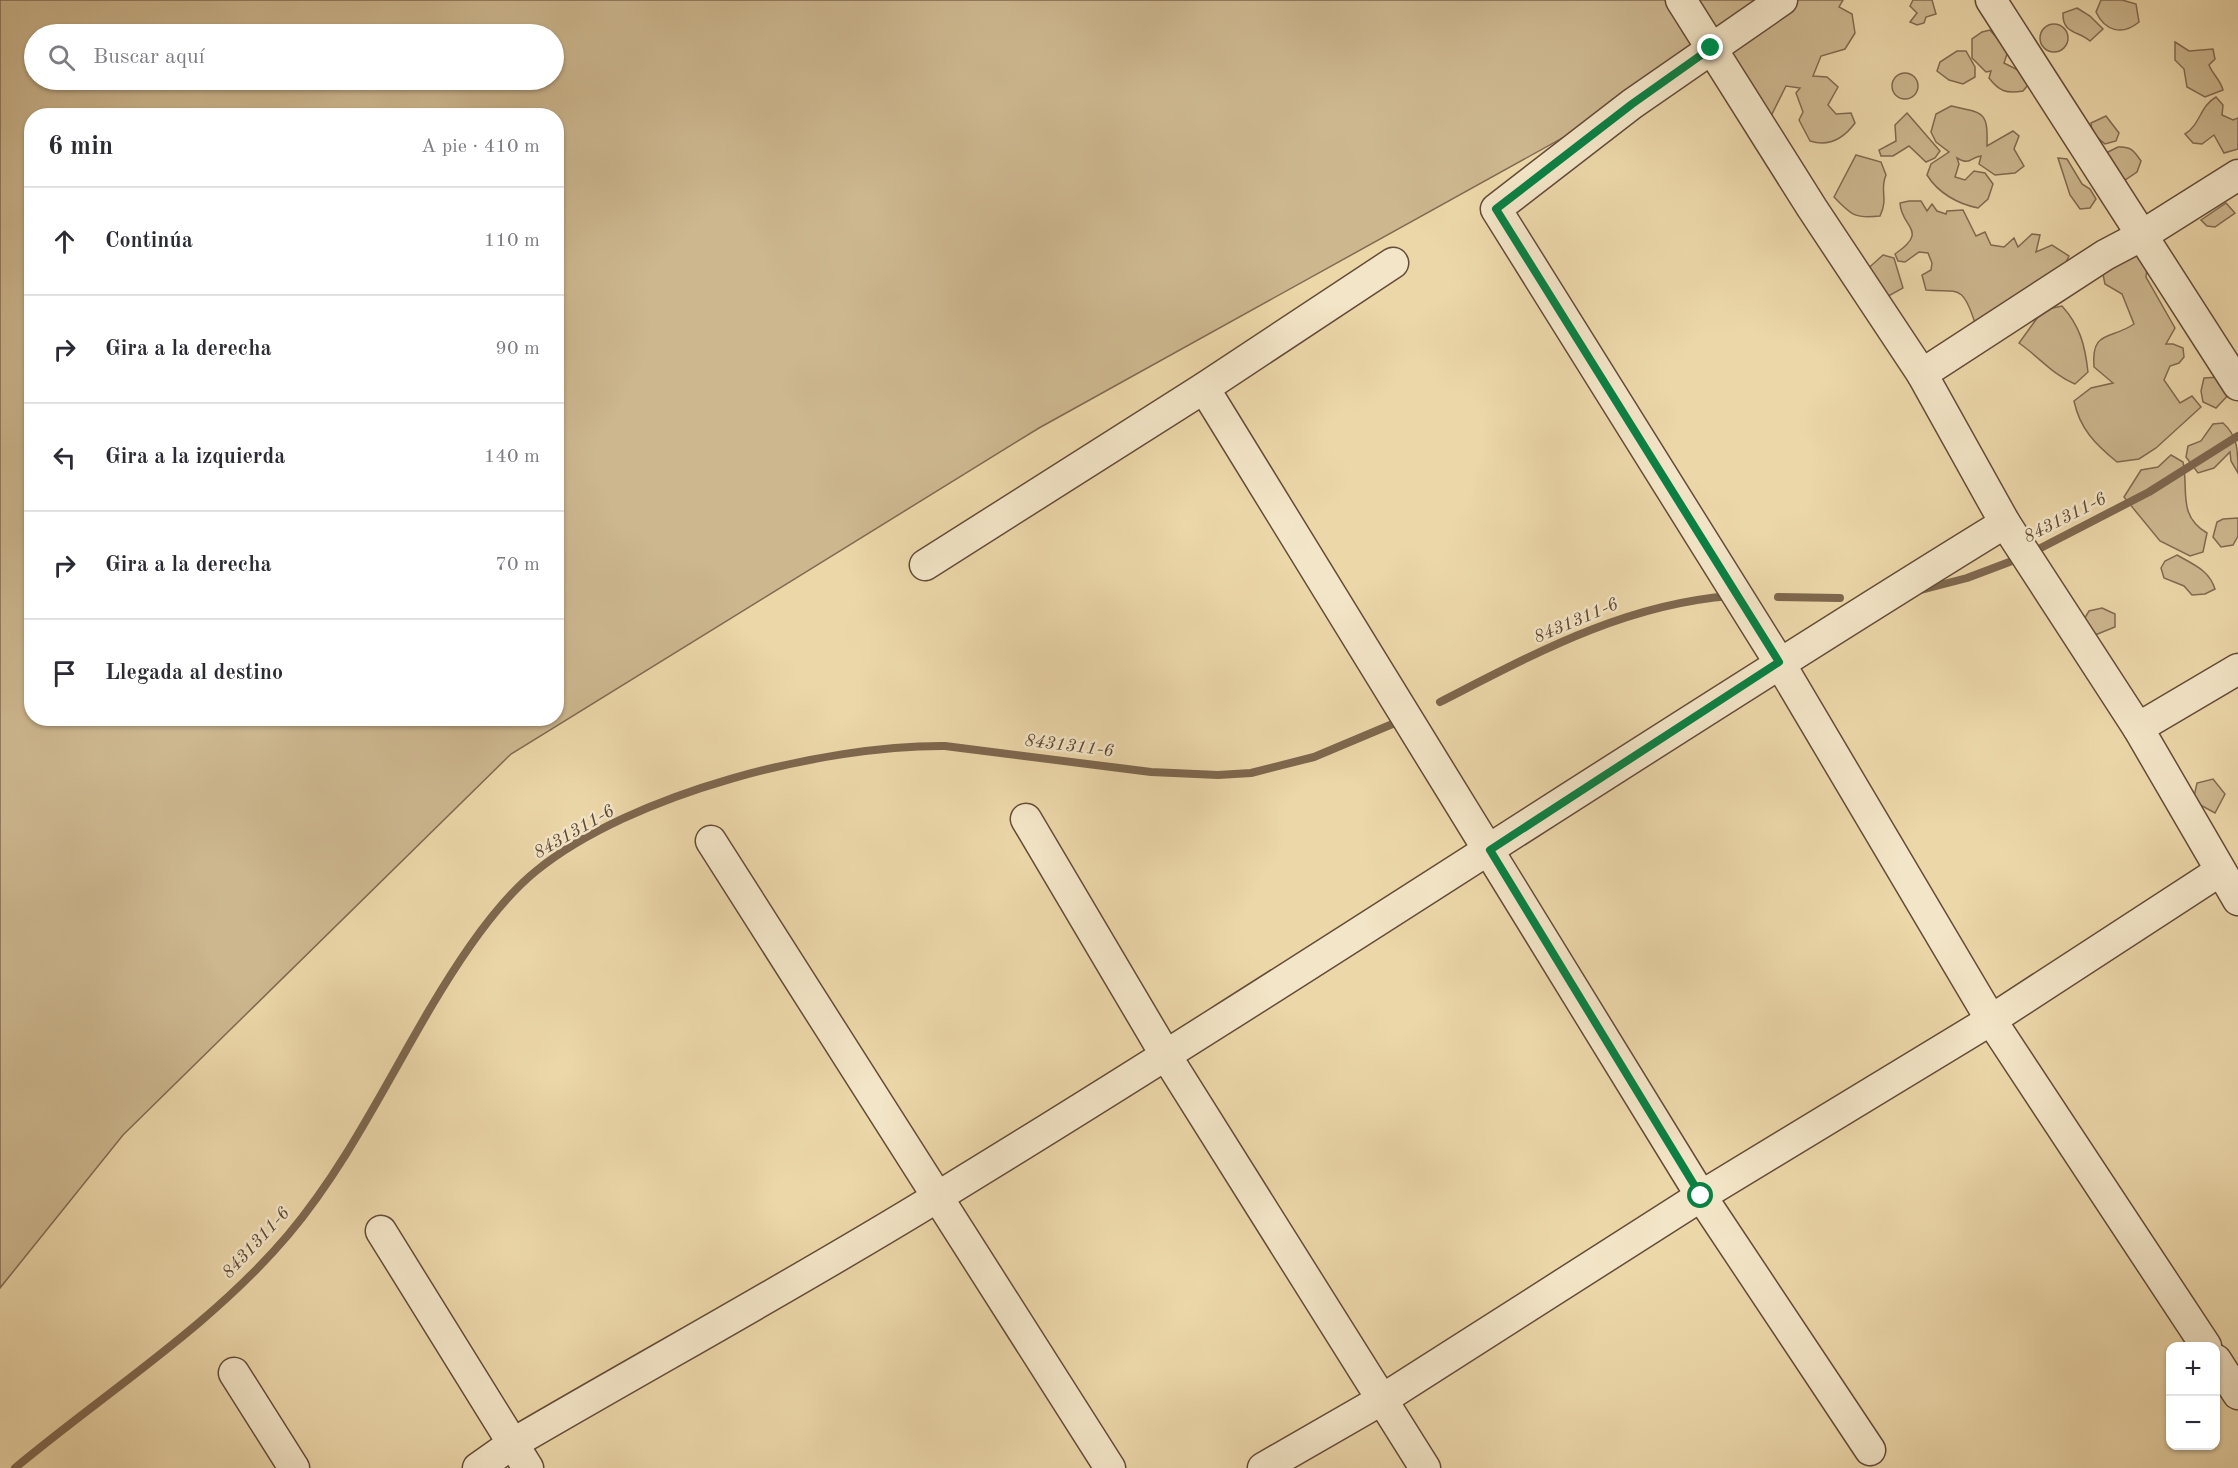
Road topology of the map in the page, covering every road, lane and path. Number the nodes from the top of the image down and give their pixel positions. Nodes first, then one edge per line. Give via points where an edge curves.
1 (1681, 0) edge
2 (1782, 0) edge
3 (1991, 0) edge
4 (1711, 48) junction
5 (2238, 175) edge
6 (2141, 236) junction
7 (1393, 263) dead end
8 (1922, 374) junction
9 (2238, 385) edge
10 (1204, 388) junction
11 (2005, 523) junction
12 (926, 564) dead end
13 (1779, 662) junction
14 (2238, 669) edge
15 (2138, 728) junction
16 (1026, 819) dead end
17 (711, 841) dead end
18 (1490, 850) junction
19 (2220, 871) junction
20 (2238, 900) edge
21 (1990, 1020) junction
22 (1165, 1054) junction
23 (1701, 1196) junction
24 (937, 1198) junction
25 (381, 1231) dead end
26 (2203, 1342) edge
27 (2220, 1366) edge
28 (234, 1373) dead end
29 (2238, 1394) edge
30 (1383, 1399) junction
31 (1870, 1450) dead end
32 (520, 1456) edge
33 (294, 1468) edge
34 (478, 1468) edge
35 (1110, 1468) edge
36 (1263, 1468) edge
37 (1425, 1468) edge

1 - 4 street
2 - 4 street
3 - 6 street
4 - 8 street
4 - 13 street via 1496,209
5 - 6 street
6 - 8 street via 2104,255
6 - 9 street
7 - 10 street
8 - 11 street
10 - 12 street
10 - 18 street
11 - 13 street
11 - 15 street
13 - 18 street
13 - 21 street
14 - 15 street
15 - 19 street
16 - 22 street
17 - 24 street
18 - 22 street
18 - 23 street
19 - 20 street
19 - 21 street
21 - 23 street
21 - 26 street
22 - 24 street
22 - 30 street
23 - 30 street
23 - 31 street
24 - 32 street
24 - 35 street
25 - 32 street
27 - 29 street
28 - 33 street
30 - 36 street
30 - 37 street
32 - 34 street

